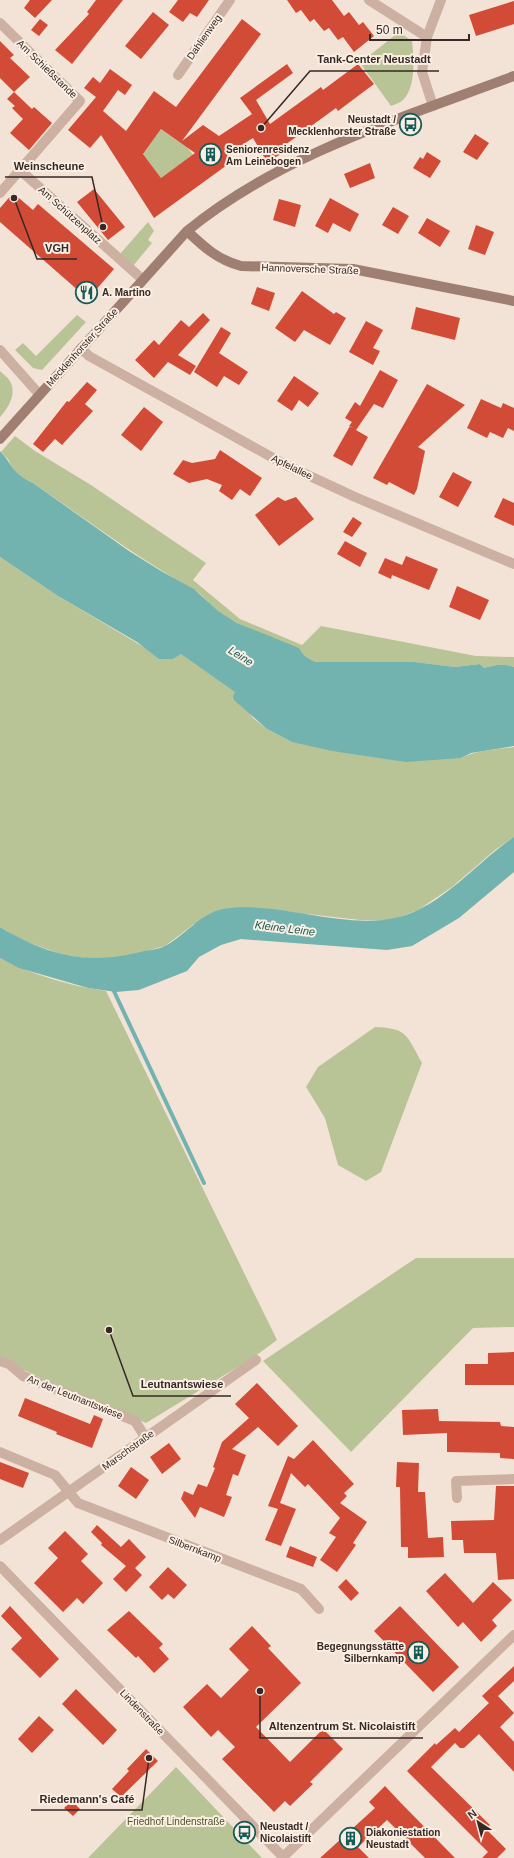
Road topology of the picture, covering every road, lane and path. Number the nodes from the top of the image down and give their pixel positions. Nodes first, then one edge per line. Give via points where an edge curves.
1 (230, 0) edge
2 (369, 0) edge
3 (441, 0) edge
4 (0, 23) edge
5 (427, 37) junction
6 (178, 75) dead end
7 (514, 76) edge
8 (433, 106) junction
9 (20, 170) junction
10 (0, 193) edge
11 (187, 231) junction
12 (142, 280) junction
13 (514, 302) edge
14 (81, 348) junction
15 (0, 350) edge
16 (39, 394) junction
17 (2, 436) edge
18 (514, 564) edge
19 (256, 1360) dead end
20 (0, 1361) edge
21 (144, 1437) junction
22 (0, 1452) edge
23 (514, 1479) edge
24 (68, 1493) junction
25 (457, 1498) dead end
26 (0, 1540) edge
27 (0, 1566) edge
28 (319, 1610) dead end
29 (514, 1635) edge
30 (283, 1857) edge

1 - 6 street, Dahlienweg
2 - 5 street
3 - 5 street
4 - 9 street, Am Schießstande via 80,101
5 - 8 street via 422,72
7 - 8 main road, Mecklenhorster Straße
8 - 11 main road, Mecklenhorster Straße via 304,159 234,196
9 - 10 street
9 - 12 street, Am Schützenplatz
11 - 12 main road, Mecklenhorster Straße
11 - 13 main road, Hannoversche Straße via 214,256 241,266 353,269
12 - 14 main road, Mecklenhorster Straße
14 - 16 main road, Mecklenhorster Straße
14 - 18 street, Apfelallee via 89,356 284,464
15 - 16 street
16 - 17 main road, Mecklenhorster Straße
19 - 21 street, Marschstraße
20 - 21 street, An der Leutnantswiese via 9,1364 23,1376 134,1421
21 - 24 street, Marschstraße
22 - 24 street, Silbernkamp via 55,1476
23 - 25 street via 456,1481
24 - 26 street, Marschstraße
24 - 28 street, Silbernkamp via 78,1503 301,1589
27 - 30 street, Lindenstraße
29 - 30 street

